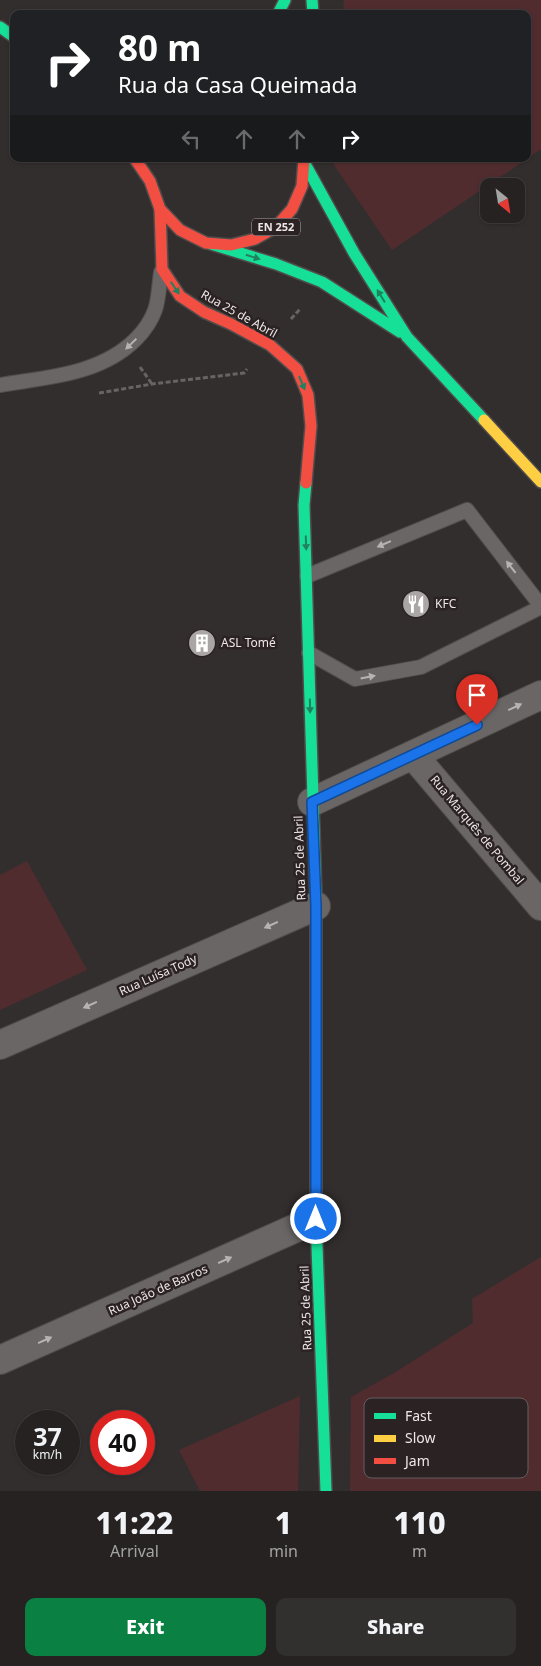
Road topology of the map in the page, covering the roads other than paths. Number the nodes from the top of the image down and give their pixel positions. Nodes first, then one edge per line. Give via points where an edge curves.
1 (138, 162) edge
2 (151, 162) edge
3 (304, 162) edge
4 (305, 162) edge
5 (150, 182) junction
6 (160, 209) junction
7 (206, 243) junction
8 (162, 269) junction
9 (407, 337) junction
10 (0, 385) edge
11 (541, 482) edge
12 (307, 576) junction
13 (541, 606) edge
14 (309, 653) junction
15 (541, 695) edge
16 (413, 755) junction
17 (312, 802) junction
18 (316, 906) junction
19 (541, 906) edge
20 (0, 1045) edge
21 (316, 1219) junction
22 (0, 1360) edge
23 (326, 1491) edge

1 - 5 street, EN 252
2 - 5 street, EN 252
3 - 7 street, EN 252 via 302,186 292,209 276,227 255,239 231,245
9 -> 4 street, EN 252 via 354,253
5 - 6 street, EN 252
6 - 7 street, EN 252 via 180,230
6 - 8 street
7 -> 9 street, EN 252 via 322,282
8 -> 10 lane via 155,310 146,329 126,349 83,370
8 -> 12 street, Rua 25 de Abril via 180,296 204,312 270,344 297,369 308,395 311,426 304,505
9 - 11 street, EN 252
13 -> 12 lane via 467,510
12 - 14 street, Rua 25 de Abril
14 -> 13 lane via 355,679 421,667
14 -> 17 street, Rua 25 de Abril
16 -> 15 street
16 - 17 street
16 - 19 street, Rua Marquês de Pombal
17 - 18 street, Rua 25 de Abril
18 -> 20 street, Rua Luísa Tody
18 - 21 street, Rua 25 de Abril
22 -> 21 street, Rua João de Barros
21 - 23 street, Rua 25 de Abril

